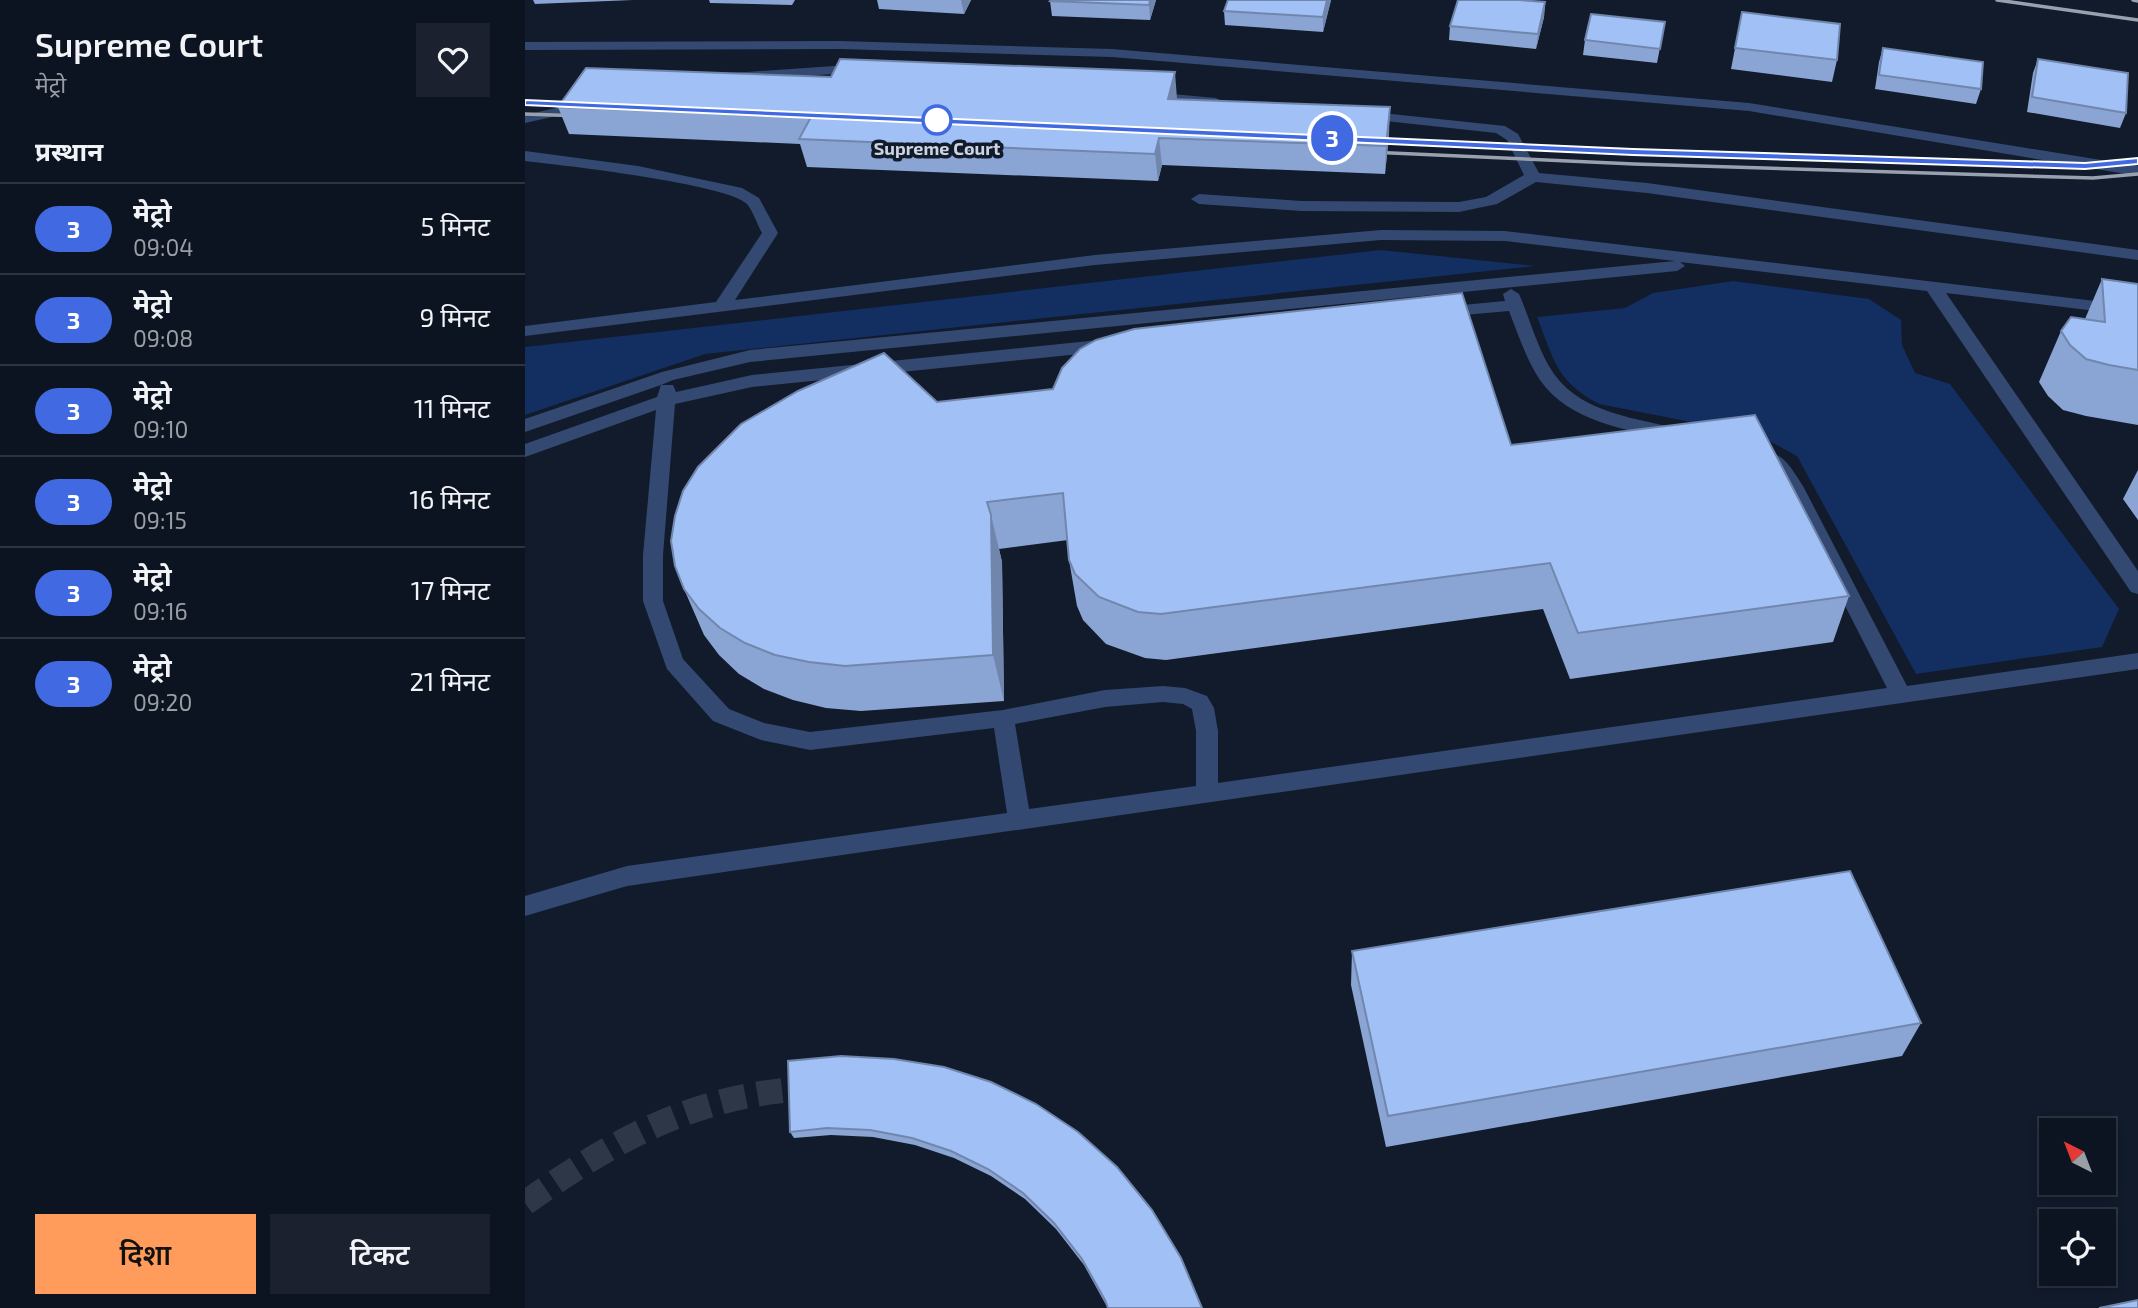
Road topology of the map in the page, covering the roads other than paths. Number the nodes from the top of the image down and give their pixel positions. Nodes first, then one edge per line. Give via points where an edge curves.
1 (525, 46) edge
2 (875, 73) edge
3 (715, 78) edge
4 (1132, 95) edge
5 (607, 101) edge
6 (1227, 103) edge
7 (1349, 114) edge
8 (525, 118) edge
9 (525, 156) edge
10 (2138, 170) edge
11 (1533, 177) junction
12 (1199, 199) dead end
13 (2138, 255) edge
14 (1718, 262) junction
15 (1506, 282) junction
16 (1933, 287) junction
17 (1515, 305) junction
18 (722, 306) junction
19 (2138, 311) edge
20 (1418, 314) edge
21 (525, 331) edge
22 (1127, 343) edge
23 (668, 376) junction
24 (666, 400) junction
25 (525, 426) edge
26 (1694, 438) edge
27 (1746, 449) edge
28 (525, 451) edge
29 (2138, 587) edge
30 (2138, 661) edge
31 (1901, 695) junction
32 (1003, 718) junction
33 (1207, 792) junction
34 (1019, 819) junction
35 (525, 906) edge

1 - 10 street via 840,45 1112,52 1749,107
2 - 3 street via 834,70
4 - 6 street
5 - 8 street
7 - 11 street via 1500,129 1513,137
9 - 18 street via 638,171 736,191 753,201 770,233
11 - 12 street via 1491,201 1459,206 1301,206
11 - 13 street via 1647,188
14 - 15 street
14 - 16 street
14 - 18 street via 1505,236 1381,235 1095,260
15 - 17 street
15 - 23 street via 750,356
16 - 19 street
16 - 29 street
17 - 20 street
17 - 26 street via 1547,377 1568,398 1604,419
18 - 21 street
22 - 24 street via 752,380
23 - 24 street
23 - 25 street
24 - 28 street
24 - 32 street via 653,601 674,663 721,715 761,731 810,741
27 - 31 street via 1778,463 1796,491
30 - 31 street
31 - 33 street
32 - 33 street via 1062,704 1177,692 1199,702 1206,715
32 - 34 street
33 - 34 street
34 - 35 street via 627,876

